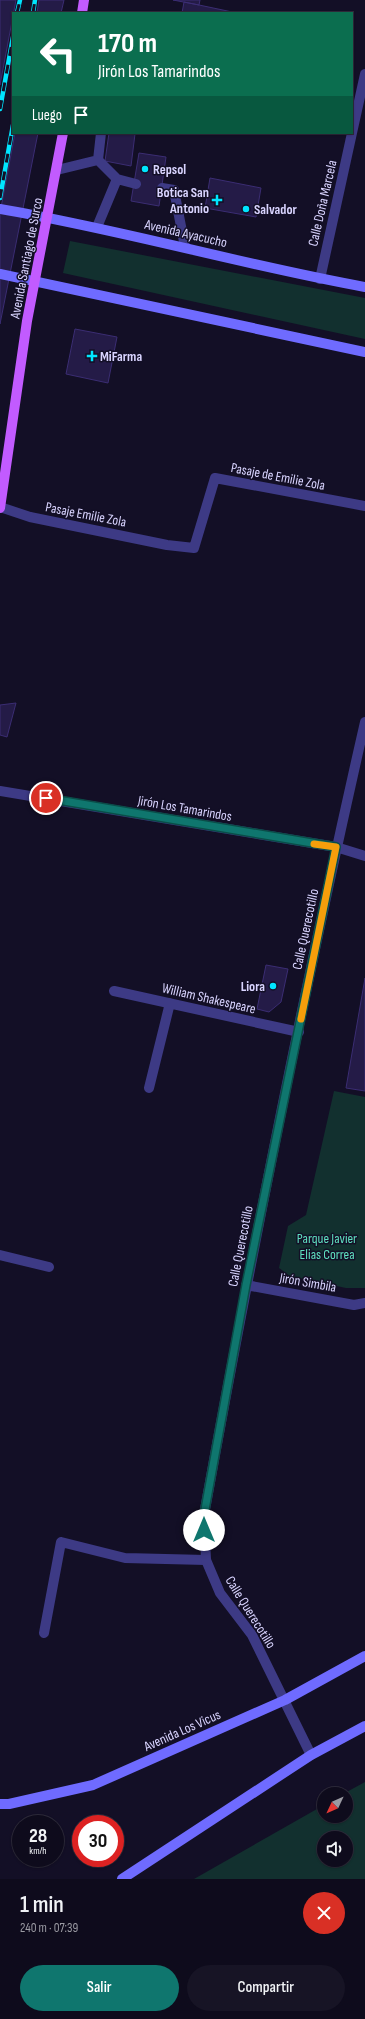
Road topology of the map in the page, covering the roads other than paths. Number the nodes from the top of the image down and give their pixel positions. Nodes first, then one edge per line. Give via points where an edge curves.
1 (84, 0) edge
2 (82, 12) edge
3 (365, 74) edge
4 (353, 128) edge
5 (63, 134) edge
6 (102, 134) edge
7 (352, 134) edge
8 (98, 160) junction
9 (57, 170) junction
10 (117, 179) junction
11 (136, 184) dead end
12 (162, 188) dead end
13 (0, 209) edge
14 (47, 217) junction
15 (97, 227) junction
16 (185, 247) junction
17 (0, 274) edge
18 (320, 279) junction
19 (35, 282) junction
20 (365, 287) edge
21 (365, 352) edge
22 (365, 506) edge
23 (0, 507) edge
24 (167, 545) joint
25 (365, 722) edge
26 (0, 791) edge
27 (336, 847) junction
28 (365, 856) edge
29 (114, 991) dead end
30 (170, 1004) junction
31 (299, 1032) junction
32 (149, 1088) dead end
33 (0, 1255) edge
34 (49, 1267) dead end
35 (246, 1285) junction
36 (365, 1303) edge
37 (206, 1560) junction
38 (44, 1633) dead end
39 (365, 1656) edge
40 (285, 1700) junction
41 (365, 1726) edge
42 (311, 1755) junction
43 (0, 1804) edge
44 (122, 1879) edge

1 - 2 main road
3 - 4 street, Calle Doña Marcela
5 - 9 main road, Avenida Santiago de Surco
6 - 8 street
7 - 18 street, Calle Doña Marcela
8 - 9 street
8 - 10 street
9 - 14 main road, Avenida Santiago de Surco
10 - 11 street
10 - 15 street
12 - 16 street via 174,190
13 - 14 main road, Avenida Ayacucho
14 - 15 main road, Avenida Ayacucho
14 - 19 main road, Avenida Santiago de Surco
15 - 16 main road, Avenida Ayacucho
16 - 18 main road, Avenida Ayacucho
17 - 19 main road
18 - 20 main road, Avenida Ayacucho
19 - 21 main road
19 - 23 main road, Avenida Santiago de Surco
22 - 24 street, Pasaje de Emilie Zola via 215,478 194,548
23 - 24 street, Pasaje Emilie Zola via 30,517
25 - 27 street, Calle Querecotillo
26 - 27 street, Jirón Los Tamarindos
27 - 28 street, Jirón Los Tamarindos
27 - 31 street, Calle Querecotillo
29 - 30 street, William Shakespeare
30 - 31 street, William Shakespeare
30 - 32 street
31 - 35 street, Calle Querecotillo
33 - 34 street
35 - 36 street, Jirón Simbila via 354,1305
35 - 37 street, Calle Querecotillo via 204,1515
37 - 38 street via 125,1558 61,1542
37 - 40 street, Calle Querecotillo via 220,1593 252,1635
39 - 40 main road, Avenida Los Vicus
40 - 42 street, Calle Querecotillo
40 - 43 main road, Avenida Los Vicus via 94,1785
41 - 42 main road
42 - 44 main road

